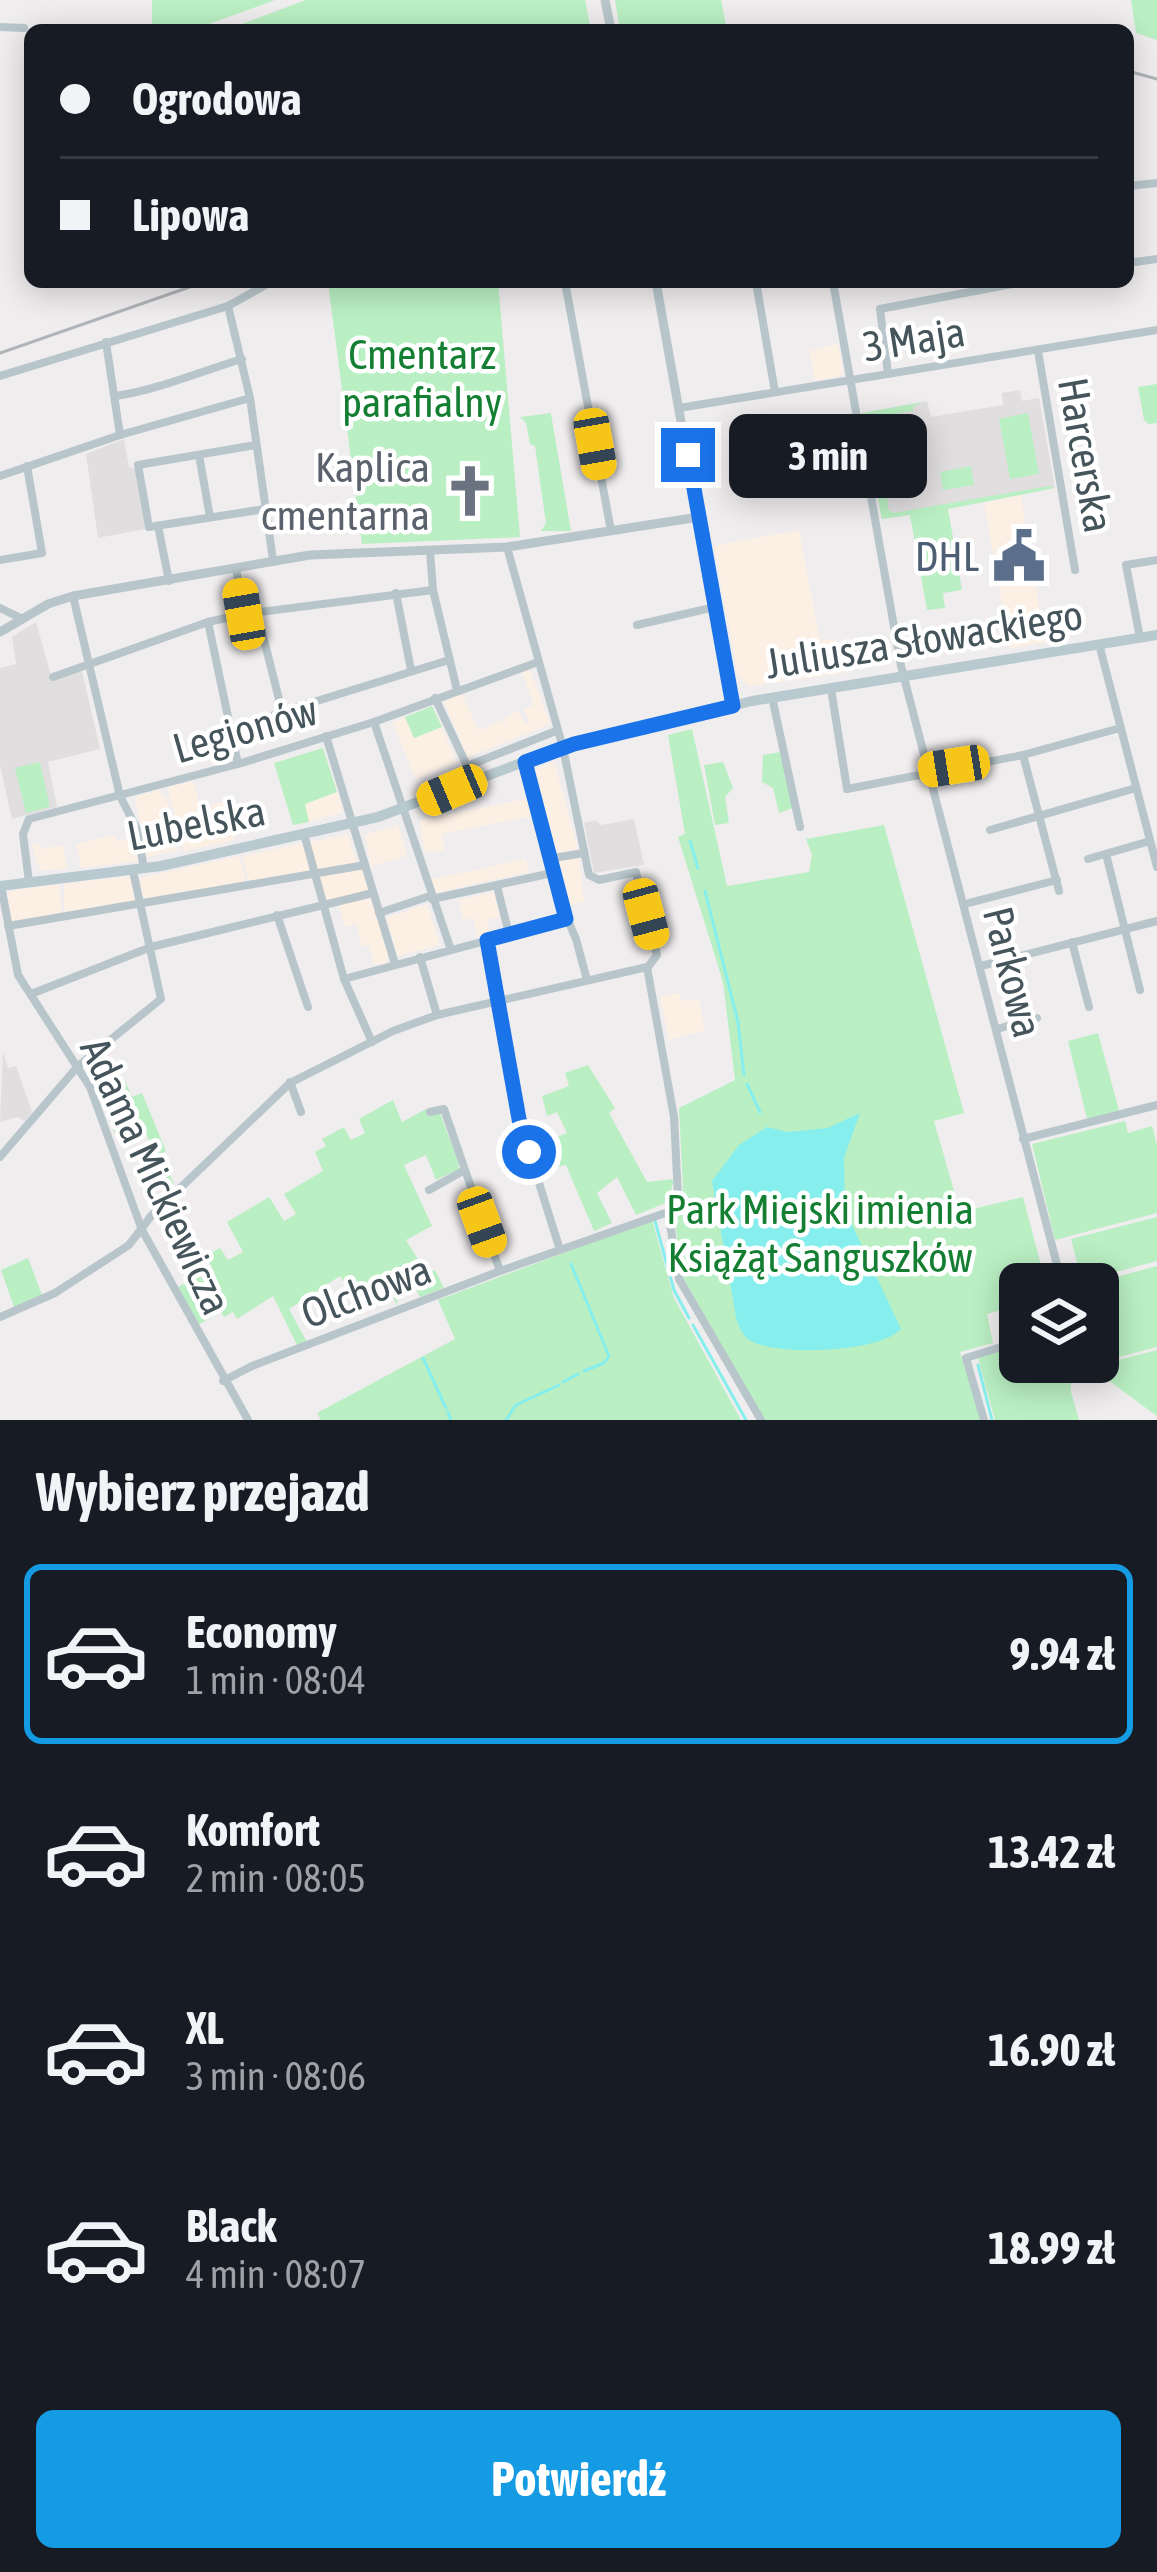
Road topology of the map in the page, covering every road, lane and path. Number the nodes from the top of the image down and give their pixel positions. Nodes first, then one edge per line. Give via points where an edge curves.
1 (0, 27) edge
2 (24, 28) dead end
3 (261, 288) edge
4 (566, 288) edge
5 (657, 288) edge
6 (757, 288) edge
7 (834, 288) edge
8 (992, 288) edge
9 (228, 307) junction
10 (1157, 330) edge
11 (106, 342) junction
12 (1038, 351) junction
13 (242, 359) junction
14 (888, 374) junction
15 (0, 376) edge
16 (849, 380) junction
17 (775, 392) junction
18 (116, 396) junction
19 (250, 398) junction
20 (679, 408) junction
21 (121, 434) junction
22 (256, 445) junction
23 (199, 455) junction
24 (27, 466) junction
25 (0, 476) edge
26 (265, 509) junction
27 (210, 517) junction
28 (699, 517) junction
29 (158, 526) junction
30 (610, 531) junction
31 (507, 547) junction
32 (430, 551) junction
33 (0, 560) edge
34 (273, 560) junction
35 (1157, 560) edge
36 (236, 568) junction
37 (1076, 570) dead end
38 (169, 580) junction
39 (433, 590) junction
40 (396, 593) junction
41 (73, 596) junction
42 (0, 608) edge
43 (715, 608) junction
44 (257, 612) junction
45 (244, 614) junction
46 (23, 619) junction
47 (208, 622) junction
48 (638, 625) dead end
49 (0, 632) edge
50 (1157, 635) edge
51 (1139, 638) junction
52 (1099, 644) junction
53 (449, 660) junction
54 (538, 662) junction
55 (88, 664) junction
56 (411, 670) junction
57 (903, 675) junction
58 (53, 677) dead end
59 (457, 690) junction
60 (832, 695) dead end
61 (772, 697) junction
62 (436, 698) junction
63 (733, 706) junction
64 (374, 722) junction
65 (1120, 728) junction
66 (556, 730) junction
67 (326, 736) junction
68 (562, 748) junction
69 (1023, 754) junction
70 (525, 762) junction
71 (238, 764) junction
72 (929, 770) junction
73 (1136, 788) junction
74 (120, 796) junction
75 (1154, 801) edge
76 (1140, 805) junction
77 (402, 810) junction
78 (1040, 816) junction
79 (353, 823) junction
80 (800, 827) dead end
81 (991, 830) dead end
82 (304, 834) junction
83 (1150, 842) junction
84 (584, 853) junction
85 (1106, 854) junction
86 (548, 859) junction
87 (1088, 859) dead end
88 (365, 865) junction
89 (1157, 866) edge
90 (139, 870) junction
91 (552, 873) junction
92 (315, 874) junction
93 (29, 884) junction
94 (0, 886) edge
95 (497, 886) junction
96 (374, 893) junction
97 (431, 898) junction
98 (140, 904) junction
99 (322, 904) junction
100 (965, 904) junction
101 (379, 913) junction
102 (277, 915) junction
103 (566, 919) junction
104 (1157, 921) edge
105 (8, 926) junction
106 (1125, 929) junction
107 (509, 934) junction
108 (487, 940) junction
109 (1072, 942) junction
110 (151, 947) junction
111 (451, 950) junction
112 (420, 957) junction
113 (395, 964) junction
114 (981, 966) junction
115 (647, 967) junction
116 (344, 979) junction
117 (587, 980) junction
118 (1140, 990) dead end
119 (31, 994) junction
120 (498, 999) junction
121 (309, 1006) dead end
122 (1089, 1007) dead end
123 (437, 1015) junction
124 (1037, 1018) dead end
125 (997, 1029) junction
126 (372, 1042) junction
127 (78, 1066) junction
128 (290, 1082) junction
129 (1157, 1105) edge
130 (302, 1112) dead end
131 (430, 1112) dead end
132 (1023, 1139) junction
133 (0, 1157) edge
134 (464, 1172) junction
135 (429, 1190) dead end
136 (668, 1212) junction
137 (142, 1230) junction
138 (560, 1250) junction
139 (1056, 1263) edge
140 (500, 1271) junction
141 (0, 1318) edge
142 (999, 1348) edge
143 (223, 1382) junction
144 (248, 1420) edge
145 (760, 1420) edge
146 (984, 1420) edge

1 - 2 street
3 - 9 street
4 - 30 street
5 - 20 street
6 - 17 street
7 - 16 street, Parkowa
8 - 14 street via 880,309
9 - 11 street
9 - 13 street
10 - 12 street, 3 Maja
11 - 15 street
11 - 18 street
12 - 14 street, 3 Maja
12 - 37 street, Harcerska
13 - 18 street
13 - 19 street
14 - 16 street, 3 Maja
16 - 17 street, 3 Maja
16 - 57 street, Parkowa
17 - 20 street, 3 Maja
18 - 21 street
19 - 21 street
19 - 22 street
20 - 28 street
21 - 24 street
22 - 23 street
22 - 26 street
23 - 27 street
23 - 29 street via 138,465 147,525
24 - 25 street
24 - 33 street via 42,554
26 - 27 street
26 - 34 street
27 - 29 street
28 - 30 street
28 - 43 street
29 - 38 street
30 - 31 street
31 - 32 street
31 - 54 street
32 - 34 street
32 - 39 street
34 - 36 street
35 - 51 street via 1126,565
36 - 38 street
36 - 45 street
38 - 41 street
39 - 40 street
39 - 53 street
40 - 44 street
40 - 56 street
41 - 46 street
41 - 55 street
42 - 46 street
43 - 48 street
43 - 63 street
44 - 45 street
44 - 56 street via 278,712
45 - 47 street
46 - 49 street
47 - 55 street
47 - 71 street
50 - 51 main road, Juliusza Słowackiego
51 - 52 main road, Juliusza Słowackiego
52 - 57 main road, Juliusza Słowackiego
52 - 65 street
53 - 56 street
53 - 59 street
54 - 59 street, Legionów
54 - 66 street
55 - 58 street
55 - 74 street
57 - 61 main road, Juliusza Słowackiego
57 - 72 street, Parkowa
59 - 62 street, Legionów
60 - 72 street via 847,790
61 - 63 main road, Juliusza Słowackiego
61 - 80 street
62 - 64 street, Legionów
62 - 66 street via 467,766
63 - 68 main road, Juliusza Słowackiego
64 - 67 street, Legionów
64 - 77 street
65 - 69 street
65 - 73 street
66 - 68 street
67 - 71 street, Legionów
67 - 79 street
68 - 70 main road, Juliusza Słowackiego
68 - 84 street
69 - 72 street
69 - 78 street
70 - 77 main road, Lubelska
70 - 86 street
71 - 74 street, Legionów
72 - 100 street, Parkowa
73 - 76 street
73 - 78 street
74 - 90 street via 133,817
74 - 93 street, Legionów via 26,821
75 - 76 street
76 - 83 street
77 - 79 main road, Lubelska
77 - 97 street
78 - 81 street
78 - 100 street via 1057,880
79 - 82 main road, Lubelska
79 - 88 street
82 - 90 main road, Lubelska
82 - 92 street
83 - 85 street
83 - 89 street
84 - 86 street
84 - 115 street via 594,880 636,872 657,955
85 - 87 street
85 - 106 street
86 - 91 street
88 - 92 street
88 - 96 street
90 - 93 main road, Lubelska
90 - 98 street
91 - 95 street
91 - 103 street
92 - 98 street
92 - 99 street
93 - 94 main road, Lubelska
94 - 105 street, Adama Mickiewicza
95 - 97 street
95 - 107 street
96 - 99 street
96 - 101 street
97 - 101 street
97 - 111 street
98 - 105 street
98 - 110 street
99 - 102 street
99 - 116 street
100 - 114 street, Parkowa
101 - 113 street
102 - 110 street
102 - 121 street
103 - 107 street
103 - 117 street
104 - 106 street
105 - 119 street, Adama Mickiewicza via 18,975
106 - 109 street
106 - 118 street
107 - 108 street
108 - 111 street
108 - 120 street
109 - 114 street
109 - 122 street
110 - 119 street
110 - 127 street via 161,999
111 - 112 street
112 - 113 street
112 - 123 street
113 - 116 street
114 - 125 street, Parkowa
115 - 117 street
115 - 136 street via 674,1117 678,1197
116 - 126 street
117 - 120 street
119 - 127 street, Adama Mickiewicza
120 - 123 street
120 - 138 street via 519,1119
123 - 126 street
124 - 125 street
125 - 132 street, Parkowa
126 - 128 street
127 - 133 street
127 - 137 street, Adama Mickiewicza
128 - 130 street
128 - 137 street
129 - 132 street
131 - 134 street via 444,1109
132 - 139 street, Parkowa
134 - 135 street
134 - 140 street
136 - 138 street, Olchowa
136 - 145 street via 679,1279
137 - 141 street via 89,1274
137 - 143 street, Adama Mickiewicza
138 - 140 street, Olchowa
140 - 143 street, Olchowa
142 - 146 street via 966,1358
143 - 144 street, Adama Mickiewicza

